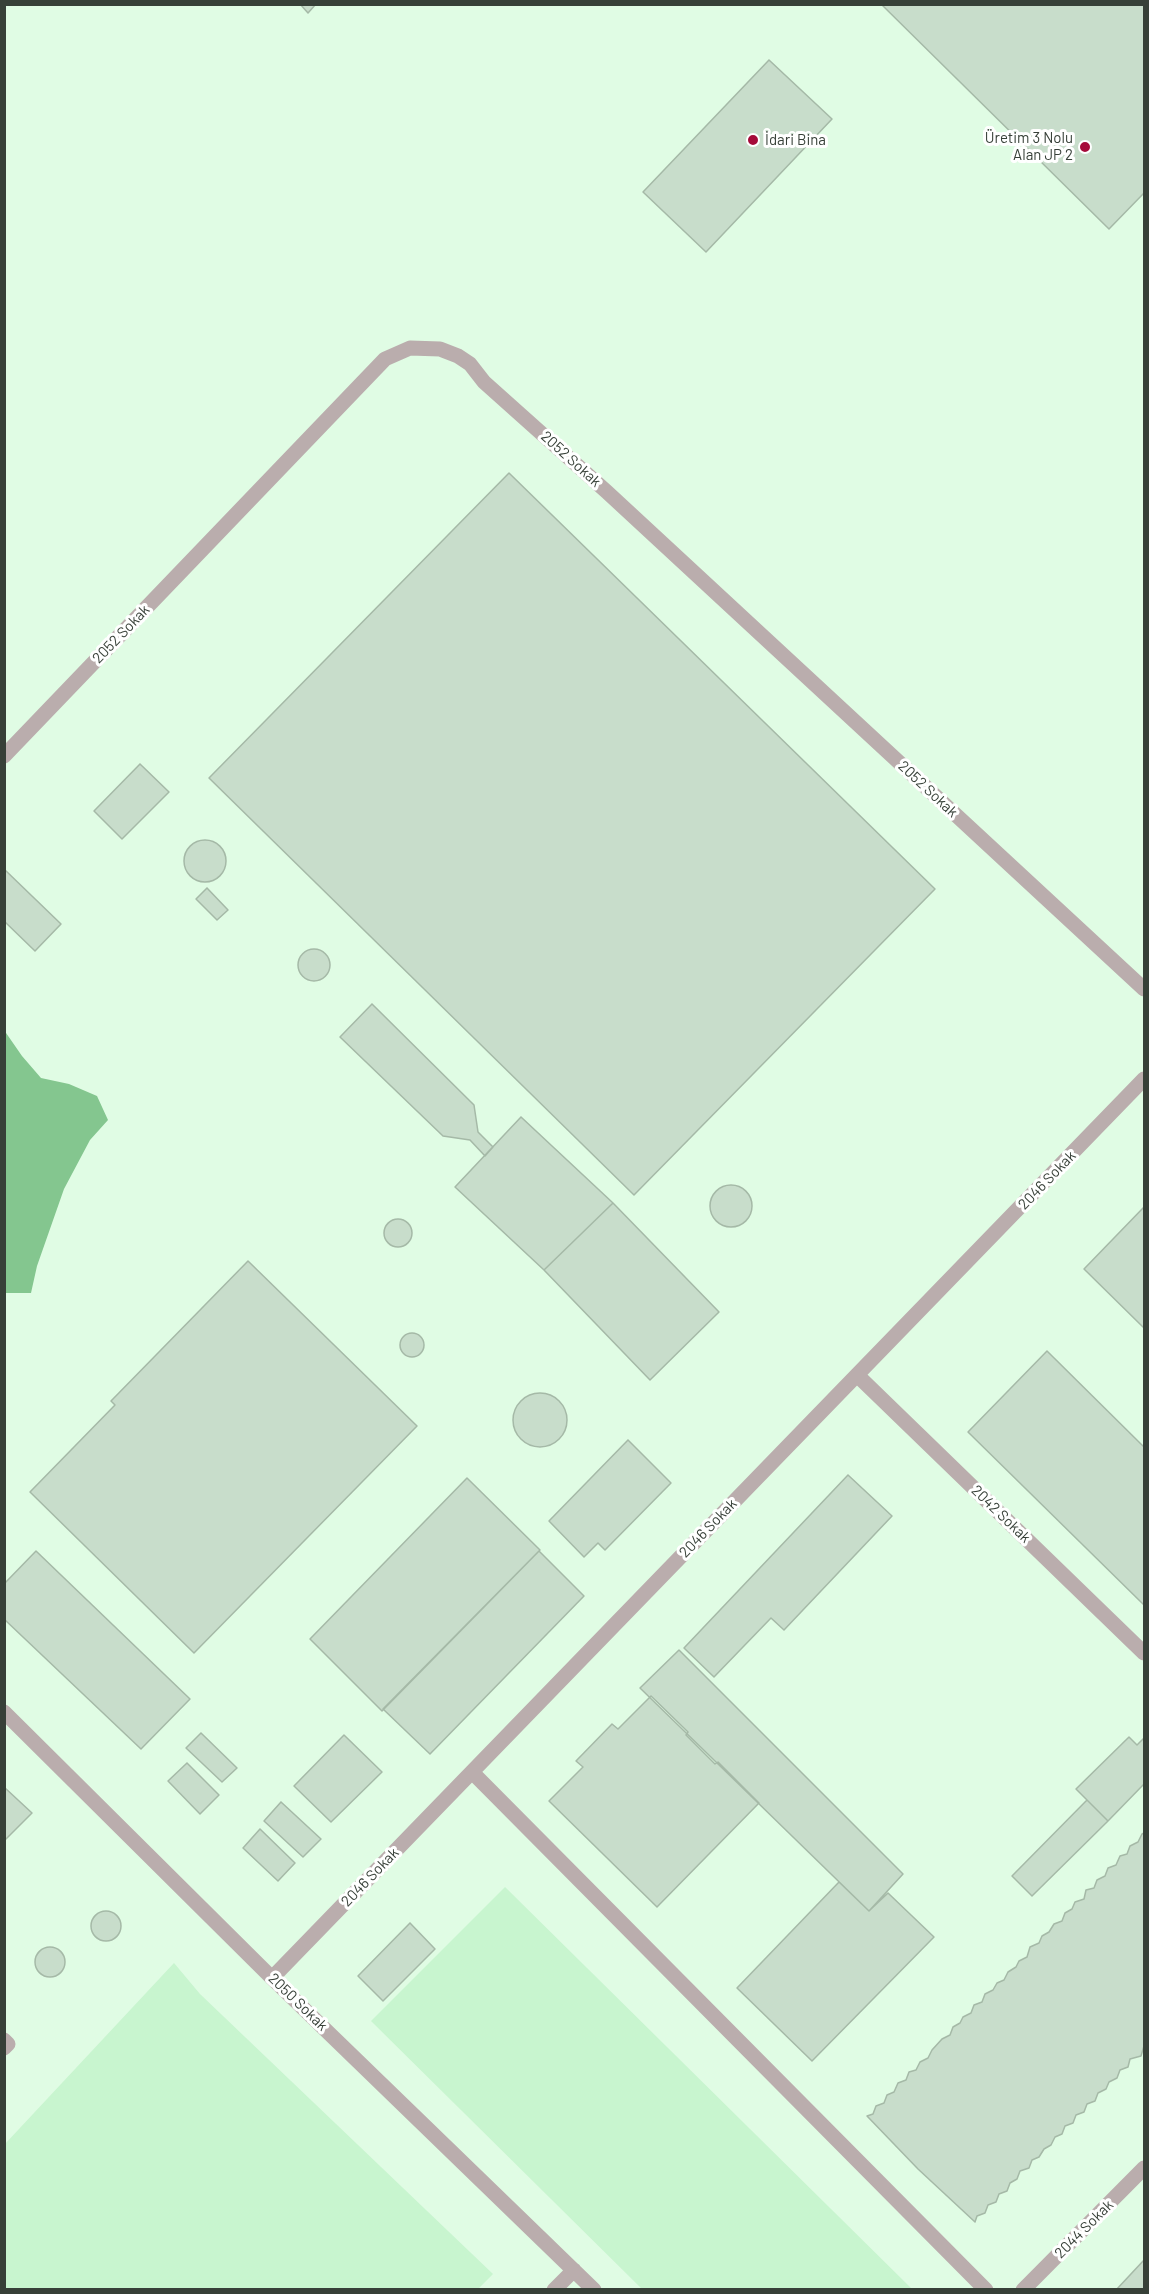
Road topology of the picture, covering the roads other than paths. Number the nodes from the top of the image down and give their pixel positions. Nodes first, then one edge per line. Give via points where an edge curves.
1 (4, 756) edge
2 (1144, 989) edge
3 (1144, 1079) edge
4 (857, 1375) junction
5 (1144, 1653) edge
6 (4, 1712) edge
7 (471, 1772) junction
8 (272, 1978) junction
9 (4, 2040) edge
10 (4, 2048) edge
11 (1144, 2168) edge
12 (574, 2270) junction
13 (554, 2289) edge
14 (594, 2289) edge
15 (986, 2289) edge
16 (1023, 2289) edge

1 - 2 lane, 2052 Sokak via 385,359 411,348 440,349 470,364 484,382
3 - 4 lane, 2046 Sokak
4 - 5 lane, 2042 Sokak
4 - 7 lane, 2046 Sokak
6 - 8 lane, 2050 Sokak
7 - 8 lane, 2046 Sokak
7 - 15 lane
8 - 12 lane, 2050 Sokak
9 - 10 lane via 8,2044
11 - 16 lane, 2044 Sokak
12 - 13 lane
12 - 14 lane, 2050 Sokak

